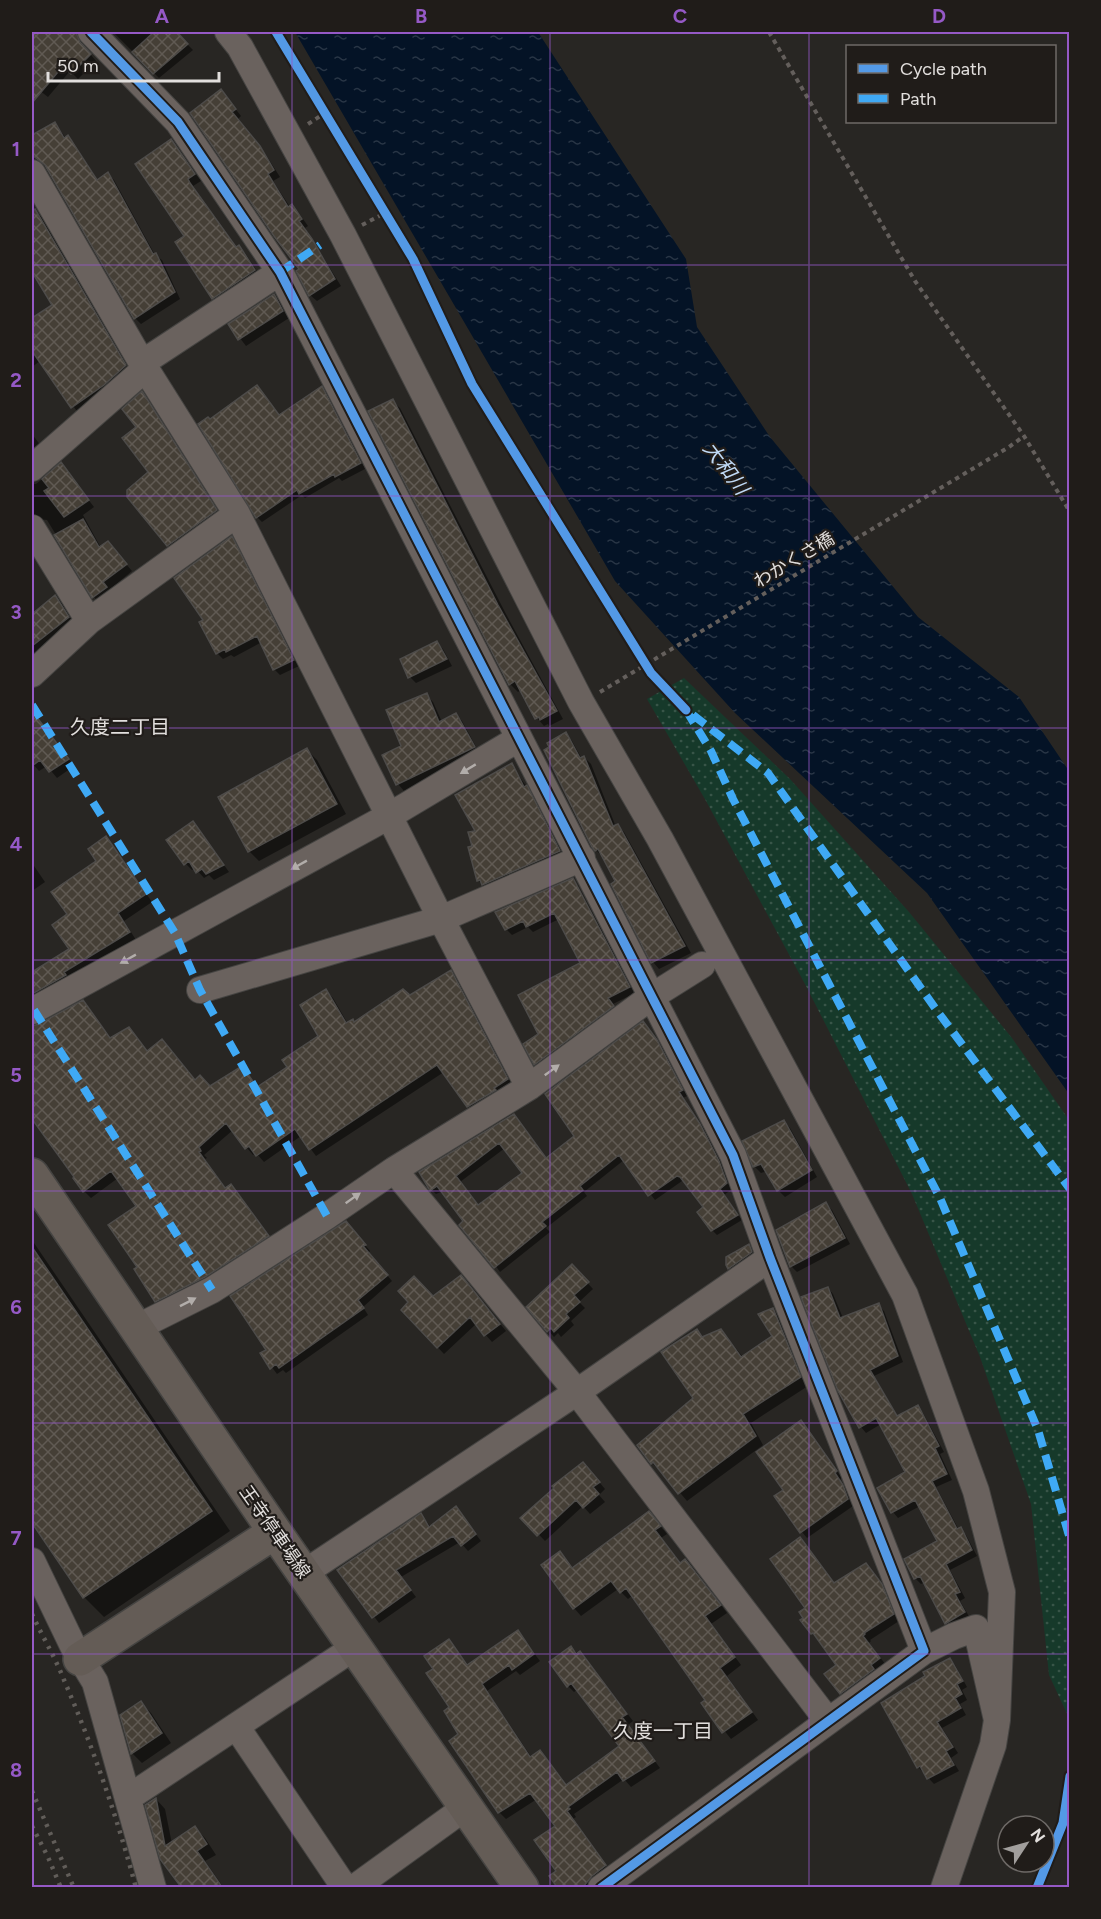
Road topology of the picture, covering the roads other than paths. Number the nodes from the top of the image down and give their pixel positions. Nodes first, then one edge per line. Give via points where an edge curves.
1 (91, 32) edge
2 (228, 32) edge
3 (32, 173) edge
4 (280, 272) junction
5 (144, 366) junction
6 (32, 468) edge
7 (237, 514) junction
8 (32, 528) edge
9 (89, 621) junction
10 (32, 674) edge
11 (519, 739) junction
12 (389, 816) junction
13 (582, 858) junction
14 (441, 919) junction
15 (702, 965) dead end
16 (200, 990) dead end
17 (651, 997) junction
18 (32, 1011) edge
19 (529, 1087) junction
20 (394, 1170) junction
21 (32, 1175) edge
22 (770, 1258) junction
23 (136, 1328) junction
24 (577, 1392) junction
25 (275, 1532) junction
26 (32, 1561) edge
27 (304, 1573) junction
28 (355, 1647) junction
29 (924, 1651) junction
30 (80, 1659) junction
31 (997, 1720) junction
32 (828, 1721) junction
33 (236, 1726) junction
34 (128, 1798) junction
35 (466, 1807) junction
36 (153, 1887) edge
37 (345, 1887) edge
38 (354, 1887) edge
39 (522, 1887) edge
40 (601, 1887) edge
41 (944, 1887) edge

1 - 4 street via 178,122
2 - 31 street via 240,47 343,235 581,702 660,839 905,1295 976,1491 1002,1592
3 - 5 street
4 - 5 street
4 - 11 street
5 - 6 street
5 - 7 street
7 - 9 street
7 - 12 street
8 - 9 street
9 - 10 street
11 -> 12 street
11 - 13 street
12 - 14 street
12 -> 18 street
13 - 14 street
13 - 17 street
14 - 16 street
14 - 19 street
15 - 17 street
19 -> 17 street
17 - 22 street via 733,1155
19 - 20 street
23 -> 20 street via 212,1290
20 - 24 street
21 - 23 main road, 王寺停車場線
22 - 24 street
22 - 29 street
23 - 25 main road, 王寺停車場線
24 - 27 street
24 - 32 street
25 - 27 main road, 王寺停車場線
25 - 30 main road
26 - 30 street
27 - 28 main road, 王寺停車場線
28 - 33 street
28 - 35 main road, 王寺停車場線
29 - 31 street via 976,1628
29 - 32 street
30 - 34 street via 95,1682
31 - 41 street via 993,1745
32 - 40 street
33 - 34 street
33 - 37 street
34 - 36 street
35 - 38 street
35 - 39 main road, 王寺停車場線

